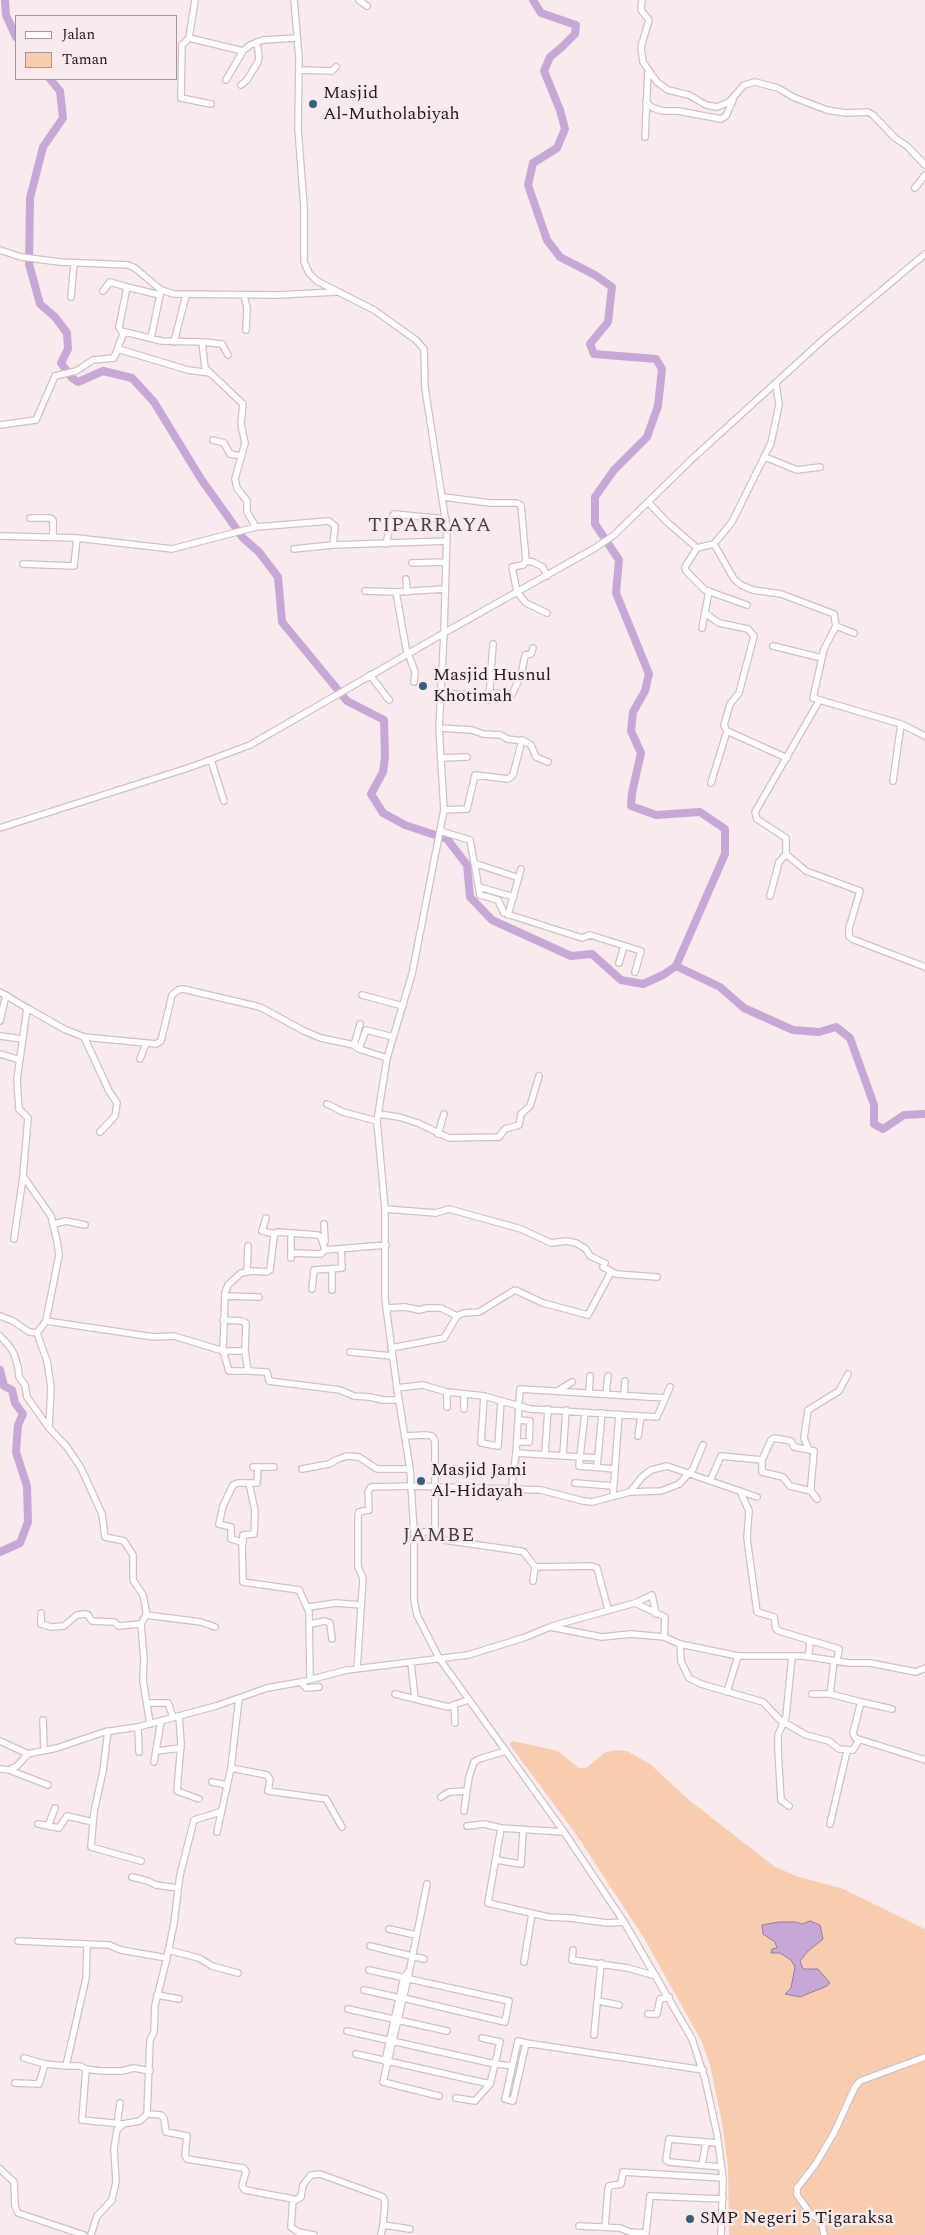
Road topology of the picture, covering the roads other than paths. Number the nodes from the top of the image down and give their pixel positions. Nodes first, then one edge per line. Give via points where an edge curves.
1 (195, 0) edge
2 (294, 0) edge
3 (359, 0) edge
4 (642, 0) edge
5 (368, 6) dead end
6 (189, 38) junction
7 (297, 38) junction
8 (257, 42) junction
9 (179, 45) edge
10 (243, 51) junction
11 (336, 67) dead end
12 (299, 70) junction
13 (648, 71) junction
14 (226, 80) dead end
15 (241, 85) dead end
16 (733, 98) junction
17 (646, 102) junction
18 (211, 104) dead end
19 (645, 137) dead end
20 (925, 166) edge
21 (925, 174) edge
22 (915, 188) dead end
23 (0, 250) edge
24 (925, 254) edge
25 (74, 263) junction
26 (127, 287) junction
27 (102, 291) dead end
28 (160, 292) junction
29 (336, 292) junction
30 (186, 295) junction
31 (244, 295) junction
32 (71, 297) dead end
33 (246, 330) dead end
34 (124, 332) junction
35 (151, 338) junction
36 (174, 342) junction
37 (202, 342) junction
38 (118, 349) junction
39 (228, 355) dead end
40 (210, 373) junction
41 (776, 384) junction
42 (0, 425) edge
43 (213, 440) dead end
44 (241, 456) junction
45 (765, 457) junction
46 (820, 467) dead end
47 (443, 496) junction
48 (648, 502) junction
49 (30, 518) dead end
50 (446, 519) junction
51 (256, 527) junction
52 (0, 536) edge
53 (54, 537) junction
54 (78, 538) junction
55 (447, 541) junction
56 (386, 544) junction
57 (714, 544) junction
58 (333, 545) junction
59 (697, 548) junction
60 (294, 549) dead end
61 (526, 561) junction
62 (412, 562) dead end
63 (446, 562) junction
64 (23, 564) dead end
65 (547, 576) junction
66 (406, 579) dead end
67 (445, 589) junction
68 (365, 591) dead end
69 (396, 592) junction
70 (407, 592) junction
71 (517, 592) junction
72 (709, 592) junction
73 (747, 605) dead end
74 (705, 613) junction
75 (547, 614) dead end
76 (836, 626) junction
77 (702, 628) dead end
78 (444, 633) junction
79 (854, 633) dead end
80 (493, 644) dead end
81 (773, 646) dead end
82 (532, 648) dead end
83 (408, 654) junction
84 (822, 658) junction
85 (370, 675) junction
86 (414, 682) dead end
87 (442, 693) junction
88 (490, 693) junction
89 (389, 700) dead end
90 (818, 701) junction
91 (901, 724) junction
92 (440, 728) junction
93 (727, 731) junction
94 (925, 736) edge
95 (522, 740) junction
96 (467, 757) dead end
97 (442, 758) junction
98 (787, 758) junction
99 (210, 760) junction
100 (548, 762) dead end
101 (893, 781) dead end
102 (711, 783) dead end
103 (224, 801) dead end
104 (444, 810) junction
105 (0, 828) edge
106 (440, 832) junction
107 (786, 854) junction
108 (474, 863) junction
109 (522, 870) dead end
110 (519, 878) junction
111 (479, 886) junction
112 (770, 896) dead end
113 (514, 898) junction
114 (508, 915) junction
115 (624, 946) junction
116 (619, 963) dead end
117 (925, 967) edge
118 (635, 972) dead end
119 (3, 993) edge
120 (362, 995) dead end
121 (403, 1006) junction
122 (27, 1008) junction
123 (0, 1021) edge
124 (360, 1024) dead end
125 (0, 1036) edge
126 (84, 1037) junction
127 (393, 1037) junction
128 (22, 1039) junction
129 (146, 1043) junction
130 (357, 1047) junction
131 (0, 1054) edge
132 (386, 1058) junction
133 (140, 1059) dead end
134 (20, 1060) junction
135 (539, 1076) dead end
136 (327, 1104) dead end
137 (378, 1114) junction
138 (444, 1114) dead end
139 (377, 1121) junction
140 (100, 1132) dead end
141 (438, 1134) junction
142 (23, 1176) junction
143 (384, 1210) junction
144 (266, 1218) dead end
145 (54, 1224) junction
146 (324, 1224) dead end
147 (85, 1225) dead end
148 (291, 1233) junction
149 (275, 1234) junction
150 (14, 1239) dead end
151 (386, 1245) junction
152 (248, 1246) dead end
153 (341, 1249) junction
154 (325, 1250) junction
155 (332, 1269) junction
156 (246, 1272) junction
157 (611, 1272) junction
158 (657, 1277) dead end
159 (312, 1289) dead end
160 (332, 1290) dead end
161 (225, 1296) junction
162 (259, 1297) dead end
163 (386, 1308) junction
164 (0, 1316) edge
165 (457, 1316) junction
166 (223, 1320) junction
167 (46, 1321) junction
168 (38, 1333) junction
169 (0, 1336) edge
170 (391, 1348) junction
171 (245, 1351) junction
172 (223, 1352) junction
173 (350, 1352) dead end
174 (392, 1356) junction
175 (248, 1371) junction
176 (848, 1374) dead end
177 (590, 1376) dead end
178 (608, 1376) dead end
179 (625, 1381) dead end
180 (670, 1387) dead end
181 (397, 1388) junction
182 (558, 1391) junction
183 (447, 1392) junction
184 (572, 1392) junction
185 (589, 1393) junction
186 (464, 1394) junction
187 (606, 1394) junction
188 (624, 1395) junction
189 (484, 1396) junction
190 (665, 1398) junction
191 (398, 1400) junction
192 (501, 1401) junction
193 (520, 1407) junction
194 (447, 1408) dead end
195 (464, 1409) dead end
196 (548, 1410) junction
197 (566, 1410) junction
198 (584, 1412) junction
199 (602, 1413) junction
200 (619, 1414) junction
201 (641, 1416) junction
202 (519, 1420) junction
203 (49, 1428) junction
204 (405, 1436) junction
205 (638, 1436) dead end
206 (517, 1442) junction
207 (702, 1445) dead end
208 (808, 1448) junction
209 (516, 1453) junction
210 (546, 1454) junction
211 (563, 1455) junction
212 (580, 1456) junction
213 (598, 1458) junction
214 (762, 1460) junction
215 (597, 1467) junction
216 (274, 1468) dead end
217 (302, 1469) dead end
218 (410, 1469) junction
219 (615, 1469) junction
220 (690, 1473) junction
221 (710, 1481) junction
222 (249, 1483) junction
223 (575, 1483) dead end
224 (512, 1485) dead end
225 (412, 1486) junction
226 (613, 1486) junction
227 (435, 1487) junction
228 (740, 1491) junction
229 (811, 1491) junction
230 (630, 1492) junction
231 (613, 1496) junction
232 (757, 1497) dead end
233 (818, 1499) dead end
234 (414, 1532) junction
235 (435, 1532) junction
236 (242, 1543) junction
237 (534, 1568) junction
238 (533, 1581) dead end
239 (635, 1603) junction
240 (360, 1605) junction
241 (308, 1607) junction
242 (608, 1609) junction
243 (41, 1613) dead end
244 (656, 1614) junction
245 (146, 1616) junction
246 (141, 1624) junction
247 (310, 1624) junction
248 (215, 1627) dead end
249 (550, 1627) junction
250 (664, 1637) junction
251 (332, 1639) dead end
252 (808, 1640) junction
253 (680, 1644) junction
254 (738, 1656) junction
255 (792, 1656) junction
256 (808, 1657) junction
257 (439, 1658) junction
258 (836, 1661) junction
259 (411, 1663) junction
260 (357, 1668) junction
261 (925, 1668) edge
262 (310, 1679) junction
263 (301, 1682) junction
264 (319, 1687) dead end
265 (726, 1692) junction
266 (395, 1694) dead end
267 (812, 1694) dead end
268 (830, 1694) junction
269 (238, 1698) junction
270 (415, 1700) junction
271 (468, 1700) junction
272 (861, 1702) junction
273 (147, 1703) junction
274 (454, 1706) junction
275 (892, 1709) dead end
276 (176, 1716) junction
277 (43, 1720) dead end
278 (161, 1721) junction
279 (784, 1722) junction
280 (455, 1723) dead end
281 (150, 1724) junction
282 (138, 1727) junction
283 (108, 1732) junction
284 (859, 1740) junction
285 (0, 1741) edge
286 (181, 1748) junction
287 (44, 1750) junction
288 (156, 1751) junction
289 (506, 1751) junction
290 (847, 1751) junction
291 (139, 1752) dead end
292 (28, 1754) junction
293 (925, 1760) edge
294 (154, 1762) dead end
295 (231, 1768) junction
296 (0, 1769) edge
297 (9, 1770) junction
298 (212, 1782) dead end
299 (48, 1785) dead end
300 (228, 1785) junction
301 (468, 1791) junction
302 (441, 1797) dead end
303 (199, 1799) dead end
304 (789, 1806) dead end
305 (55, 1808) dead end
306 (464, 1811) dead end
307 (220, 1812) junction
308 (93, 1822) junction
309 (38, 1824) dead end
310 (830, 1824) dead end
311 (48, 1826) junction
312 (468, 1826) dead end
313 (342, 1827) dead end
314 (501, 1828) junction
315 (523, 1830) junction
316 (217, 1832) dead end
317 (564, 1832) junction
318 (496, 1860) junction
319 (141, 1861) dead end
320 (132, 1877) dead end
321 (428, 1884) dead end
322 (178, 1888) junction
323 (532, 1914) junction
324 (624, 1922) junction
325 (389, 1929) dead end
326 (416, 1935) junction
327 (18, 1942) dead end
328 (87, 1945) junction
329 (370, 1946) dead end
330 (168, 1950) junction
331 (573, 1950) dead end
332 (411, 1956) junction
333 (167, 1958) junction
334 (424, 1959) dead end
335 (524, 1962) dead end
336 (601, 1963) junction
337 (369, 1970) dead end
338 (238, 1973) dead end
339 (407, 1976) junction
340 (656, 1976) junction
341 (364, 1990) dead end
342 (158, 1995) junction
343 (669, 1997) junction
344 (402, 1998) junction
345 (179, 1999) dead end
346 (598, 2001) junction
347 (619, 2005) dead end
348 (348, 2008) dead end
349 (648, 2014) dead end
350 (397, 2019) junction
351 (447, 2030) dead end
352 (347, 2031) dead end
353 (594, 2035) dead end
354 (482, 2038) dead end
355 (392, 2041) junction
356 (526, 2042) junction
357 (356, 2054) dead end
358 (925, 2057) edge
359 (24, 2058) dead end
360 (387, 2063) junction
361 (45, 2064) junction
362 (495, 2064) junction
363 (66, 2066) junction
364 (513, 2066) junction
365 (86, 2069) junction
366 (703, 2070) junction
367 (150, 2071) junction
368 (15, 2083) dead end
369 (490, 2084) junction
370 (440, 2096) dead end
371 (456, 2098) dead end
372 (120, 2103) dead end
373 (146, 2114) junction
374 (120, 2124) junction
375 (706, 2142) junction
376 (718, 2143) junction
377 (702, 2165) junction
378 (721, 2167) junction
379 (0, 2169) edge
380 (723, 2178) junction
381 (723, 2199) junction
382 (294, 2201) junction
383 (382, 2225) junction
384 (579, 2226) dead end
385 (605, 2227) junction
386 (410, 2230) dead end
387 (84, 2235) edge
388 (90, 2235) edge
389 (314, 2235) edge
390 (381, 2235) edge
391 (721, 2235) edge
392 (824, 2235) edge

1 - 6 street
2 - 7 street
3 - 5 street
4 - 13 street via 641,10 649,20 642,47 643,62
6 - 9 street
6 - 10 street
7 - 8 street
7 - 12 street
8 - 10 street
8 - 15 street via 260,57
9 - 18 street via 181,98
10 - 14 street
11 - 12 street via 334,71
12 - 29 street via 298,128 304,262 313,278
13 - 16 street via 668,90 689,94 706,105 721,106
13 - 17 street
16 - 17 street via 722,119 663,111
16 - 20 street via 744,85 755,82 778,88 827,110 868,112
17 - 19 street
21 - 22 street
23 - 25 street via 21,257
24 - 41 street via 826,337
25 - 28 street via 128,265
25 - 32 street
26 - 27 street via 110,282
26 - 28 street
26 - 34 street via 119,327
28 - 30 street
28 - 35 street
29 - 31 street
29 - 47 street via 374,310 424,349 428,414
30 - 31 street
30 - 36 street
31 - 33 street
34 - 35 street
34 - 38 street
35 - 36 street
36 - 37 street
37 - 39 street via 222,344
37 - 40 street via 204,365
38 - 40 street via 188,370
38 - 42 street via 114,358 90,361 83,368 55,376 36,420
40 - 44 street via 242,404 241,424 245,440
41 - 45 street via 780,405
41 - 48 street
43 - 44 street via 224,444 230,454
44 - 51 street via 235,482 247,501 248,512
45 - 46 street via 797,470
45 - 57 street via 732,522
47 - 50 street
47 - 61 street via 490,503 519,503
48 - 59 street
48 - 65 street via 614,535
49 - 53 street via 53,520
50 - 55 street
50 - 56 street via 394,514
51 - 54 street via 172,549
51 - 58 street via 330,521 334,526
52 - 53 street
53 - 54 street
54 - 64 street via 74,566
55 - 56 street
55 - 63 street
56 - 58 street
57 - 59 street
57 - 76 street via 741,585 781,594 832,613
58 - 60 street
59 - 72 street via 685,567 686,572
61 - 65 street via 543,567
61 - 71 street via 512,567
62 - 63 street
63 - 67 street
65 - 71 street
66 - 70 street
67 - 70 street
67 - 78 street
68 - 69 street
69 - 70 street
69 - 83 street
71 - 75 street via 526,603
71 - 78 street
72 - 73 street
72 - 74 street
74 - 77 street
74 - 93 street via 719,622 748,629 754,636 739,693 730,704 723,722
76 - 79 street
76 - 84 street
78 - 83 street
78 - 87 street
80 - 88 street
81 - 84 street
82 - 88 street via 530,654 525,655 522,674 512,694
83 - 85 street
83 - 86 street via 415,672
84 - 90 street via 812,695
85 - 89 street
85 - 99 street via 265,737
87 - 88 street via 488,700
87 - 92 street
90 - 91 street
90 - 98 street
91 - 94 street
91 - 101 street
92 - 95 street via 501,734 507,739
92 - 97 street
93 - 98 street
93 - 102 street
95 - 100 street via 531,745 536,757
95 - 104 street via 513,775 508,779 475,775 467,809
96 - 97 street
97 - 104 street
98 - 107 street via 755,815 786,838
99 - 103 street
99 - 105 street
104 - 106 street
106 - 108 street via 470,840
106 - 121 street
107 - 112 street via 781,856
107 - 117 street via 806,871 860,890 849,928 852,939
108 - 110 street
108 - 111 street
109 - 110 street
110 - 113 street
111 - 113 street
111 - 114 street via 480,895 498,900
113 - 114 street
114 - 115 street via 582,938 590,935
115 - 116 street
115 - 118 street via 641,951
119 - 122 street
119 - 123 street
120 - 121 street
121 - 127 street
122 - 126 street
122 - 128 street
124 - 130 street
125 - 128 street
126 - 129 street
126 - 140 street via 117,1103 115,1116
127 - 130 street via 365,1030
127 - 132 street
128 - 134 street
129 - 130 street via 161,1041 169,1001 174,992 183,989 260,1007 304,1031
129 - 133 street
130 - 132 street
131 - 134 street
132 - 137 street
134 - 142 street via 18,1108 27,1116 28,1127
135 - 141 street via 530,1106 521,1114 518,1125 506,1129 500,1136 449,1138
136 - 139 street
137 - 139 street
137 - 141 street via 400,1117
138 - 141 street
139 - 143 street
142 - 145 street
142 - 150 street
143 - 151 street
143 - 157 street via 436,1213 449,1209 521,1229 551,1243 576,1243 590,1256 605,1263 603,1267
144 - 149 street via 262,1231
145 - 147 street via 66,1221
145 - 167 street via 59,1255
146 - 154 street
148 - 149 street
148 - 154 street via 318,1234
148 - 154 street via 291,1256 321,1254
149 - 156 street via 270,1270
151 - 153 street
151 - 163 street
152 - 156 street
153 - 154 street
153 - 155 street via 342,1268
155 - 159 street via 314,1270
155 - 160 street
156 - 161 street via 231,1281
157 - 158 street
157 - 165 street via 588,1315 543,1303 515,1290 479,1312
161 - 162 street
161 - 166 street
163 - 165 street via 441,1308
163 - 170 street
164 - 168 street
165 - 170 street via 444,1338
166 - 171 street via 246,1323
166 - 172 street
167 - 168 street
167 - 172 street via 154,1337 174,1336
168 - 203 street via 47,1361
169 - 203 street via 14,1354 18,1377 25,1385 27,1397
170 - 174 street
171 - 172 street
171 - 175 street
172 - 175 street via 230,1371
173 - 174 street
174 - 181 street
175 - 191 street via 267,1372 271,1381 340,1390 352,1396
176 - 208 street via 839,1392 808,1410 804,1438
177 - 185 street
178 - 187 street
179 - 188 street
180 - 190 street
181 - 183 street via 423,1386
181 - 191 street
182 - 184 street
182 - 184 street via 573,1379
182 - 193 street via 520,1389
183 - 186 street
183 - 194 street
184 - 185 street
185 - 187 street
186 - 189 street
186 - 195 street
187 - 188 street
188 - 190 street
189 - 192 street
189 - 192 street via 481,1443 498,1446
190 - 201 street via 656,1418
191 - 204 street
192 - 193 street
193 - 196 street
193 - 202 street
196 - 197 street
196 - 210 street
197 - 198 street
197 - 211 street
198 - 199 street
198 - 212 street
199 - 200 street
199 - 213 street
200 - 201 street
200 - 219 street
201 - 205 street
202 - 206 street
202 - 206 street via 530,1421 529,1442
203 - 245 street via 81,1468 102,1514 105,1537 124,1541 133,1555 133,1580 144,1599
204 - 218 street
204 - 227 street via 434,1438
206 - 209 street
207 - 220 street
208 - 214 street via 794,1448 791,1441 774,1438
208 - 229 street via 815,1453
209 - 210 street
209 - 224 street
210 - 211 street
211 - 212 street
212 - 213 street
212 - 215 street via 579,1466
213 - 215 street
214 - 221 street via 721,1456
214 - 229 street via 763,1473 784,1477 790,1486
215 - 219 street
216 - 222 street via 256,1467 257,1482
217 - 218 street via 330,1464 347,1456 359,1457 377,1469
218 - 225 street
219 - 226 street
220 - 221 street
220 - 230 street via 670,1489
220 - 230 street via 667,1466 651,1470
221 - 228 street
222 - 236 street via 255,1511 254,1534 243,1535
222 - 236 street via 234,1485 223,1506 219,1523 220,1526 231,1527 231,1539
223 - 226 street
225 - 227 street
225 - 234 street
225 - 240 street via 371,1487 368,1492 369,1510 359,1512 358,1567 363,1578
226 - 231 street
227 - 231 street via 541,1490 592,1502
227 - 235 street
228 - 232 street
228 - 252 street via 749,1511 747,1538 757,1612 774,1617 776,1629
229 - 233 street
230 - 231 street
234 - 235 street
234 - 257 street via 414,1606
235 - 237 street via 444,1540 520,1550
236 - 241 street via 243,1582 296,1588
237 - 238 street
237 - 242 street via 597,1568
239 - 242 street
239 - 244 street
239 - 244 street via 652,1595
240 - 241 street via 336,1603
240 - 260 street
241 - 247 street
242 - 249 street
243 - 246 street via 42,1624 51,1627 64,1626 77,1615 84,1614 92,1622 114,1622 119,1626
244 - 250 street via 666,1619
245 - 246 street
245 - 248 street via 201,1622
246 - 273 street
247 - 251 street via 330,1623
247 - 262 street
249 - 250 street via 602,1637 631,1634
249 - 257 street via 468,1655
250 - 253 street
252 - 256 street
252 - 258 street via 839,1649
253 - 254 street
253 - 265 street via 681,1661 689,1678
254 - 255 street
254 - 265 street
255 - 256 street
255 - 279 street
256 - 258 street
257 - 259 street
257 - 271 street
258 - 261 street via 870,1663 916,1672
258 - 268 street
259 - 260 street
259 - 270 street
260 - 262 street
262 - 263 street
263 - 264 street via 306,1688
263 - 269 street via 267,1688
265 - 279 street via 763,1702
266 - 270 street
267 - 268 street
268 - 272 street
269 - 276 street
269 - 295 street
270 - 274 street
271 - 274 street
271 - 289 street
272 - 275 street
272 - 284 street via 853,1733
273 - 276 street via 168,1703
273 - 281 street
274 - 280 street
276 - 278 street
276 - 286 street
277 - 287 street
278 - 281 street
278 - 288 street
279 - 290 street
279 - 304 street via 778,1738 781,1797 782,1802
281 - 282 street
282 - 283 street
282 - 291 street
283 - 287 street
283 - 308 street
284 - 290 street via 856,1748
284 - 293 street
285 - 292 street
286 - 288 street
286 - 303 street via 177,1791
287 - 292 street
288 - 294 street
289 - 301 street via 474,1762 468,1777
289 - 317 street
290 - 310 street
292 - 297 street
295 - 300 street
295 - 313 street via 267,1775 270,1780 268,1792 326,1799
296 - 297 street
297 - 299 street
298 - 300 street
300 - 307 street
301 - 302 street via 449,1792
301 - 306 street
305 - 311 street
307 - 316 street
307 - 322 street via 194,1820
308 - 311 street via 67,1816 60,1828
308 - 319 street via 92,1849
309 - 311 street
312 - 314 street via 484,1824
314 - 315 street
314 - 318 street
315 - 317 street
315 - 318 street via 521,1864
317 - 324 street
318 - 323 street via 488,1903
320 - 322 street
321 - 326 street
322 - 330 street
323 - 324 street
323 - 335 street
324 - 340 street
325 - 326 street
326 - 332 street
327 - 328 street
328 - 333 street via 111,1945 121,1950
328 - 363 street via 86,1978
329 - 332 street
330 - 333 street
330 - 338 street
331 - 336 street via 572,1960
332 - 334 street
332 - 339 street
333 - 342 street
336 - 340 street
336 - 346 street
337 - 339 street
339 - 344 street
339 - 344 street via 509,2000 504,2022
340 - 343 street
341 - 344 street
342 - 345 street
342 - 367 street via 150,2040
343 - 349 street via 660,1999 657,2014
343 - 366 street via 692,2039
344 - 350 street
346 - 347 street
346 - 353 street
348 - 350 street
350 - 351 street
350 - 355 street
352 - 355 street
354 - 362 street via 500,2042
355 - 360 street
355 - 362 street
356 - 364 street via 518,2041
356 - 364 street via 513,2101 506,2099
356 - 366 street
357 - 360 street
358 - 392 street via 860,2081 834,2133 797,2188 797,2195 820,2221
359 - 361 street
360 - 369 street
360 - 370 street via 383,2082
361 - 363 street
361 - 368 street via 39,2084
362 - 364 street
362 - 369 street
363 - 365 street
365 - 367 street
365 - 374 street via 82,2120
366 - 376 street
367 - 373 street
369 - 371 street via 475,2101
372 - 374 street
373 - 374 street via 140,2121
373 - 382 street via 161,2115 166,2132 187,2136 187,2159 244,2168 242,2186 245,2190
374 - 388 street via 114,2149 116,2171 112,2200 97,2216
375 - 376 street
375 - 377 street
375 - 377 street via 668,2140 667,2161
376 - 378 street
377 - 378 street
378 - 380 street
379 - 387 street via 14,2182 18,2213
380 - 381 street
380 - 385 street via 623,2172 621,2184 608,2189
381 - 385 street via 652,2195 646,2233
381 - 391 street
382 - 383 street via 301,2197 303,2185 311,2175 320,2174 383,2197
382 - 389 street via 291,2227
383 - 386 street
383 - 390 street
384 - 385 street

